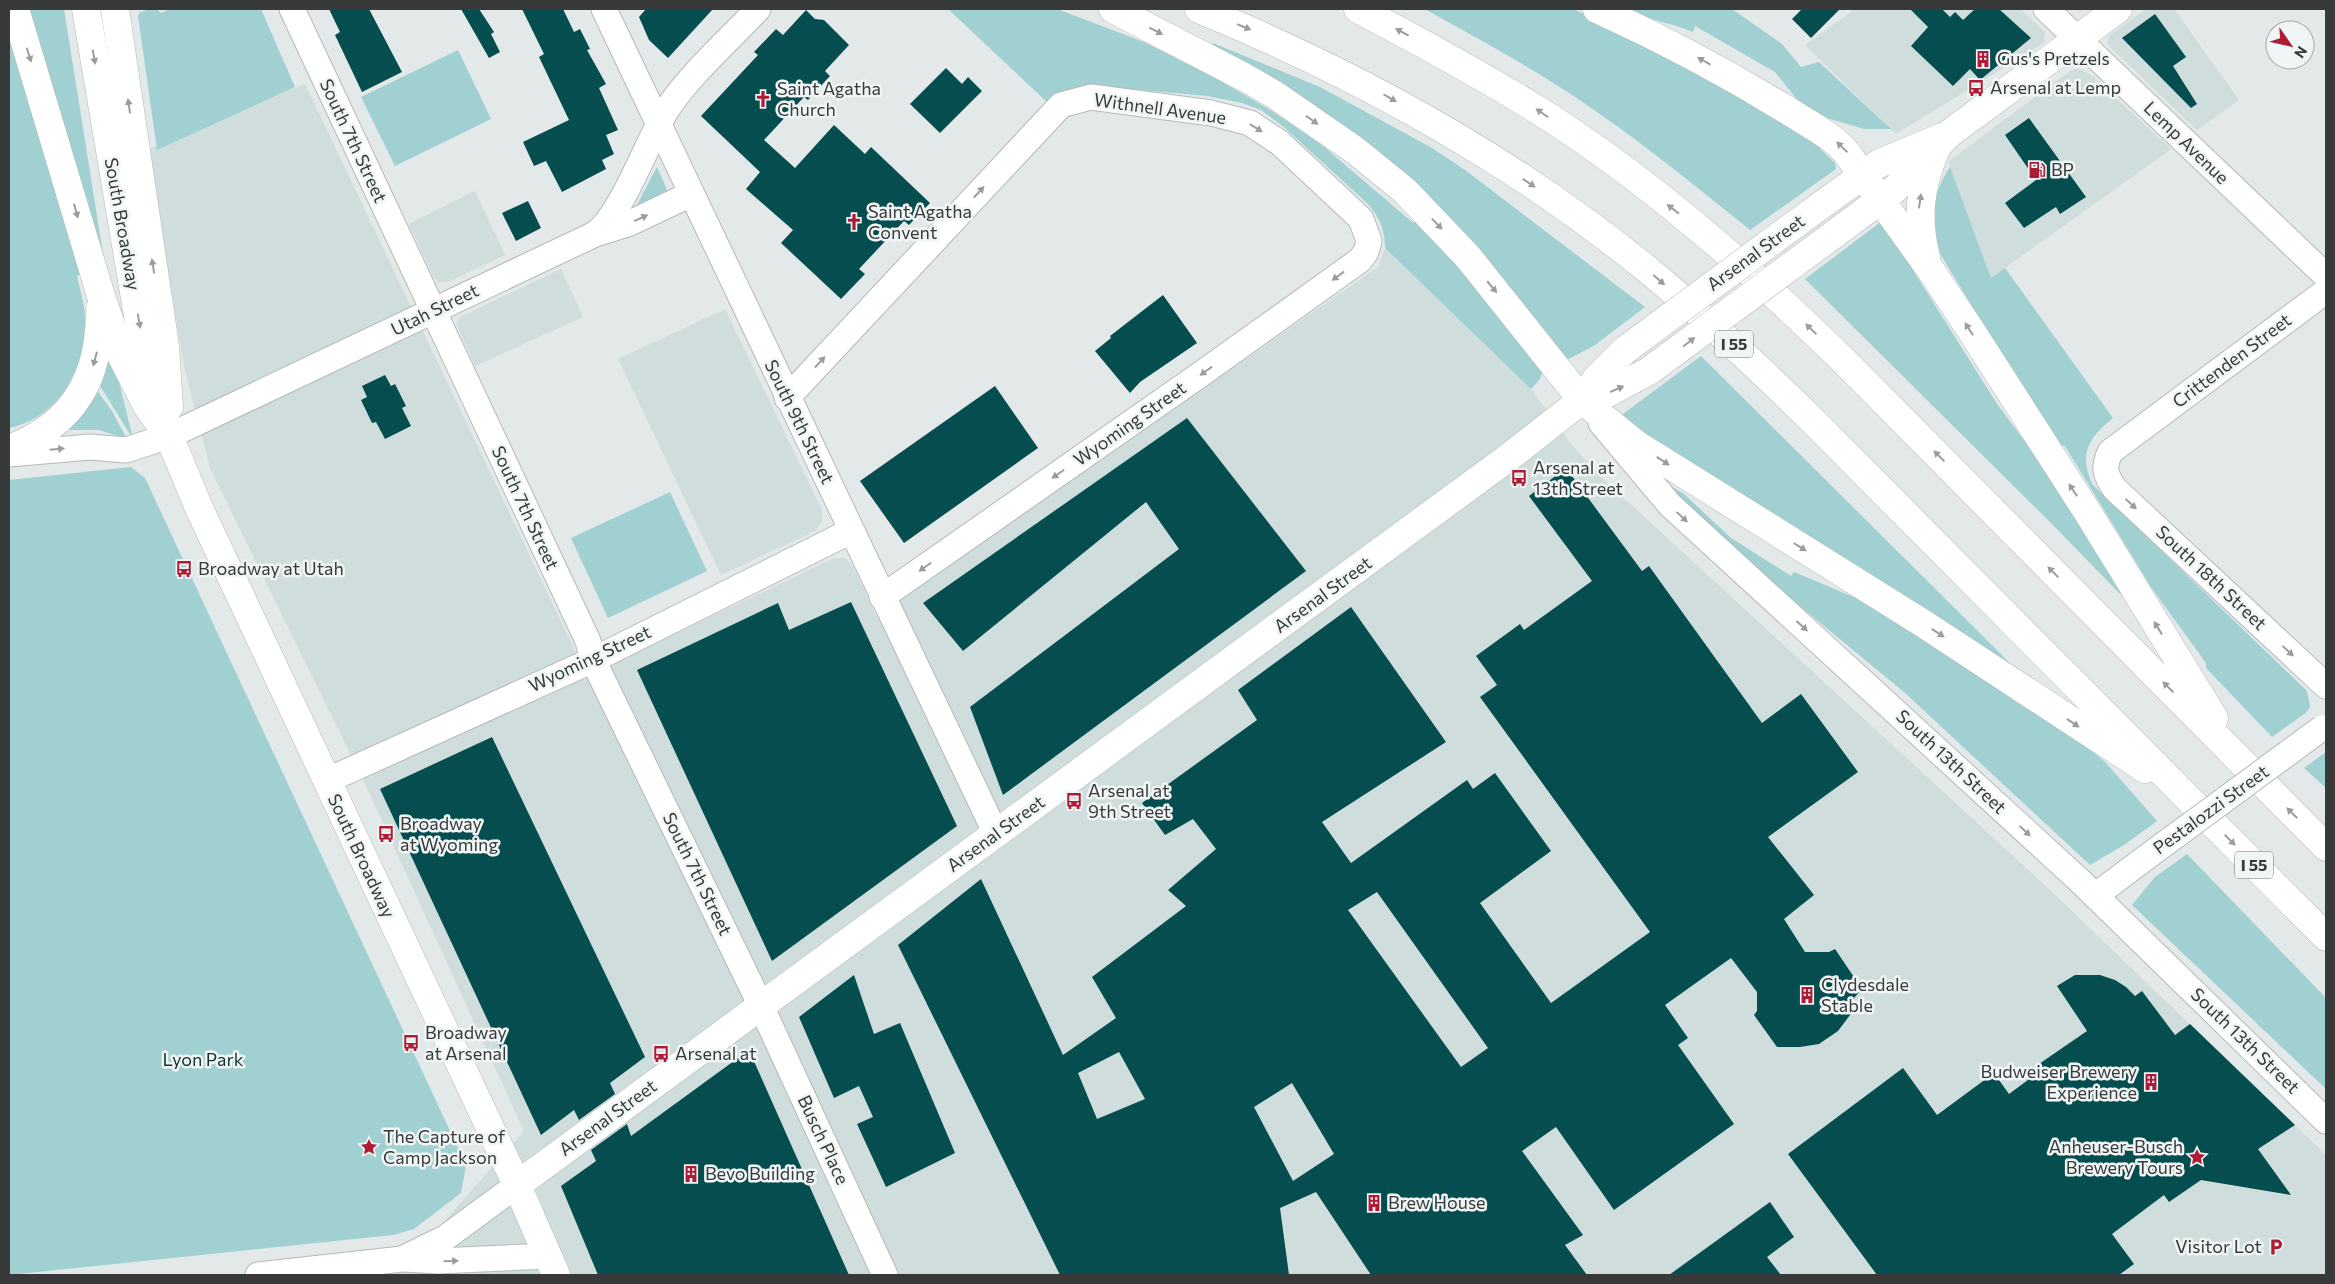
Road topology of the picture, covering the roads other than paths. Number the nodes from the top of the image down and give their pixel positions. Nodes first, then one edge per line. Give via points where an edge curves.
1 (15, 9) edge
2 (86, 9) edge
3 (115, 9) edge
4 (292, 9) edge
5 (604, 9) edge
6 (758, 9) edge
7 (1113, 9) edge
8 (1199, 9) edge
9 (1358, 9) edge
10 (1597, 9) edge
11 (2046, 9) edge
12 (2118, 9) edge
13 (2078, 38) junction
14 (658, 125) junction
15 (1943, 141) junction
16 (1863, 174) junction
17 (691, 194) junction
18 (1881, 200) junction
19 (595, 234) junction
20 (1369, 241) joint
21 (1928, 266) junction
22 (2326, 276) edge
23 (2326, 291) edge
24 (100, 293) junction
25 (432, 312) junction
26 (787, 398) junction
27 (1582, 400) junction
28 (169, 436) junction
29 (9, 449) edge
30 (9, 454) edge
31 (2104, 465) joint
32 (852, 530) junction
33 (882, 597) junction
34 (592, 660) junction
35 (2326, 686) edge
36 (2324, 726) edge
37 (2239, 759) junction
38 (326, 781) junction
39 (2183, 793) junction
40 (996, 834) junction
41 (2326, 847) edge
42 (2095, 896) junction
43 (2326, 936) edge
44 (761, 1006) junction
45 (2326, 1120) edge
46 (517, 1184) junction
47 (402, 1259) junction
48 (552, 1266) edge
49 (258, 1275) edge
50 (885, 1275) edge

1 -> 24 main road
2 -> 28 main road, South Broadway via 144,351
28 -> 3 main road, South Broadway via 166,346
4 - 25 street, South 7th Street
5 - 14 street, South 9th Street
6 - 14 street, Utah Street via 680,92
7 -> 27 main road via 1275,95 1405,191 1468,257
8 -> 39 main road, I 55 via 1273,39 1370,87 1468,143 1559,203 1648,270 1732,342 1813,421
37 -> 9 main road via 1840,357 1712,239 1626,172 1534,108 1440,52
16 -> 10 main road via 1839,144 1740,80 1670,42
11 - 13 street, Lemp Avenue
12 - 13 main road, Arsenal Street
13 - 15 main road, Arsenal Street
13 - 22 street, Lemp Avenue
14 - 17 street, South 9th Street
14 - 19 street, Utah Street via 610,219
15 - 16 main road, Arsenal Street via 1906,151
15 - 18 main road, Arsenal Street
21 -> 15 main road via 1919,215 1927,170
16 - 18 main road
16 - 27 main road, Arsenal Street, bridge via 1624,350 1596,379
19 -> 17 street via 630,223
17 - 26 street, South 9th Street
18 - 21 main road
27 -> 18 main road, Arsenal Street, bridge via 1632,383
19 - 25 street, Utah Street
26 -> 20 street, Withnell Avenue via 1061,105 1092,97 1212,113 1250,123 1280,143 1361,219
20 -> 33 street, Wyoming Street via 1360,260
37 -> 21 main road via 2090,516
23 - 31 street, Crittenden Street via 2110,452
24 - 28 main road via 133,381
24 -> 29 main road via 99,343 81,394 54,426
25 - 28 street, Utah Street
25 - 34 street, South 7th Street via 588,641
26 - 32 street, South 9th Street
27 -> 39 main road via 1660,459 1924,624
27 - 40 main road, Arsenal Street via 1355,572
27 -> 42 street, South 13th Street via 1670,505
30 -> 28 street, Utah Street via 90,447 126,450
28 - 38 main road, South Broadway via 199,508
31 -> 35 street, South 18th Street via 2106,477 2115,488
32 - 33 street, South 9th Street
32 - 34 street, Wyoming Street
33 - 40 street, South 9th Street
34 - 38 street, Wyoming Street
34 - 44 street, South 7th Street
36 - 42 street, Pestalozzi Street, bridge
41 -> 37 main road
38 - 46 main road, South Broadway
39 -> 43 main road, I 55
40 - 44 main road, Arsenal Street
42 - 45 street, South 13th Street
44 - 46 main road, Arsenal Street
44 - 50 street, Busch Place
46 - 47 street, Arsenal Street via 446,1238
46 - 48 main road, South Broadway
47 -> 48 street, Arsenal Street
47 - 49 street, Arsenal Street

